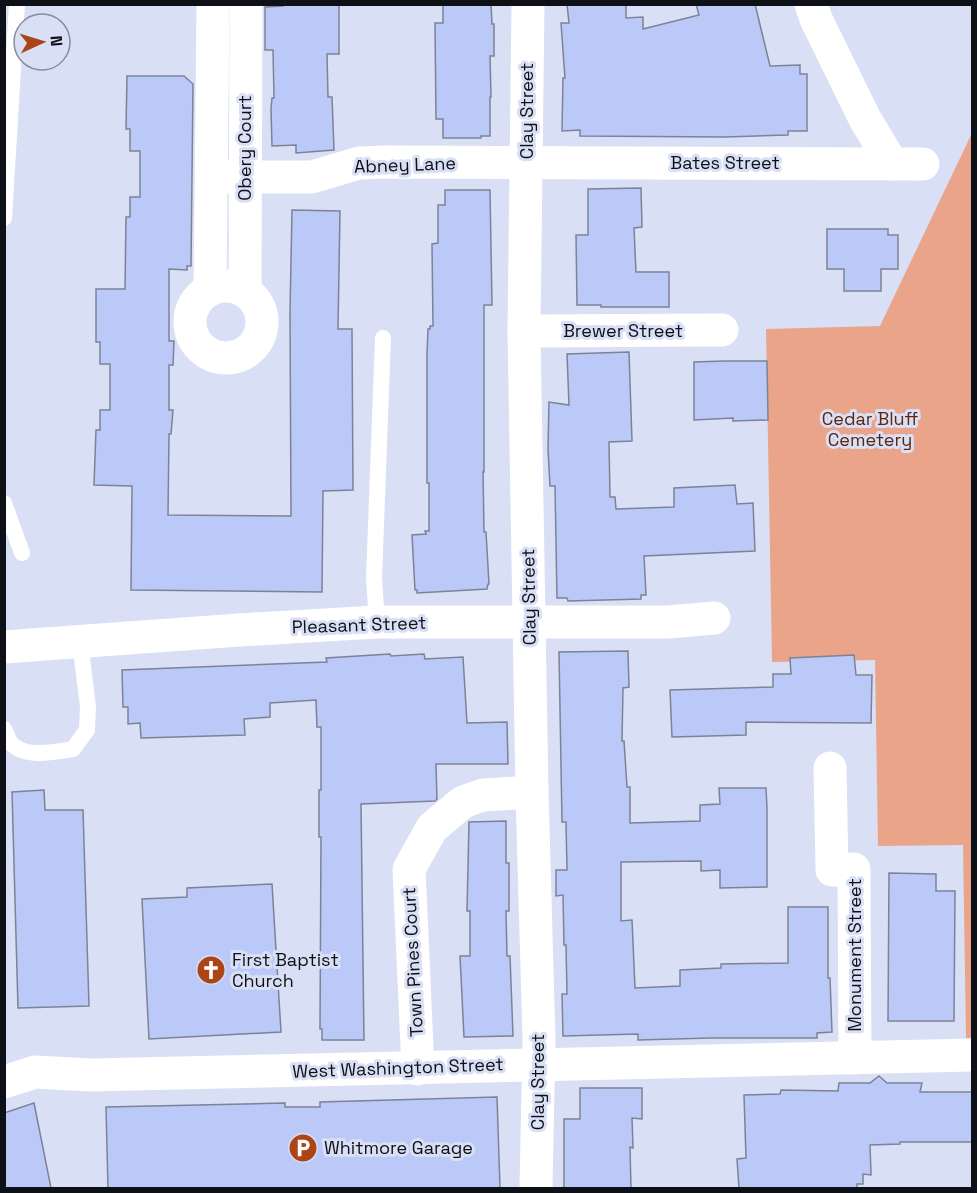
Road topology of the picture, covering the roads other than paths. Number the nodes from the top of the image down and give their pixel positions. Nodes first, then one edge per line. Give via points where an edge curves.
1 (17, 4) edge
2 (213, 4) edge
3 (246, 4) edge
4 (528, 4) edge
5 (811, 4) edge
6 (527, 163) junction
7 (245, 176) junction
8 (212, 177) junction
9 (4, 218) edge
10 (210, 289) junction
11 (245, 291) junction
12 (722, 330) dead end
13 (524, 331) junction
14 (383, 338) dead end
15 (4, 503) edge
16 (22, 553) dead end
17 (714, 618) dead end
18 (377, 622) junction
19 (530, 623) junction
20 (80, 642) junction
21 (4, 647) edge
22 (4, 729) edge
23 (830, 768) dead end
24 (532, 792) junction
25 (972, 1055) edge
26 (855, 1058) junction
27 (539, 1065) junction
28 (418, 1069) junction
29 (4, 1082) edge
30 (536, 1188) edge

1 - 9 lane
2 - 8 street, Obery Court
3 - 7 street, Obery Court
4 - 6 street, Clay Street
5 - 6 street, Bates Street via 865,119 907,164
6 - 7 street, Abney Lane via 359,163 312,177
6 - 13 street, Clay Street
7 - 8 street, Abney Lane
7 - 11 street, Obery Court
8 - 10 street, Obery Court
10 - 11 street via 234,286
10 - 11 street via 193,306 190,330 202,350 224,359 247,352 261,333 260,310
12 - 13 street, Brewer Street
13 - 19 street, Clay Street
14 - 18 lane via 374,578
15 - 16 lane
17 - 19 street, Pleasant Street
18 - 19 street, Pleasant Street
18 - 20 street, Pleasant Street
19 - 24 street, Clay Street
20 - 21 street, Pleasant Street
20 - 22 lane via 87,730 73,749 24,752 10,743
23 - 26 street, Monument Street via 832,870 854,869
24 - 27 street, Clay Street
24 - 28 street, Town Pines Court via 483,795 463,802 432,828 409,869
25 - 26 street, West Washington Street
26 - 27 street, West Washington Street
27 - 28 street, West Washington Street
27 - 30 street, Clay Street
28 - 29 street, West Washington Street via 91,1075 35,1072

